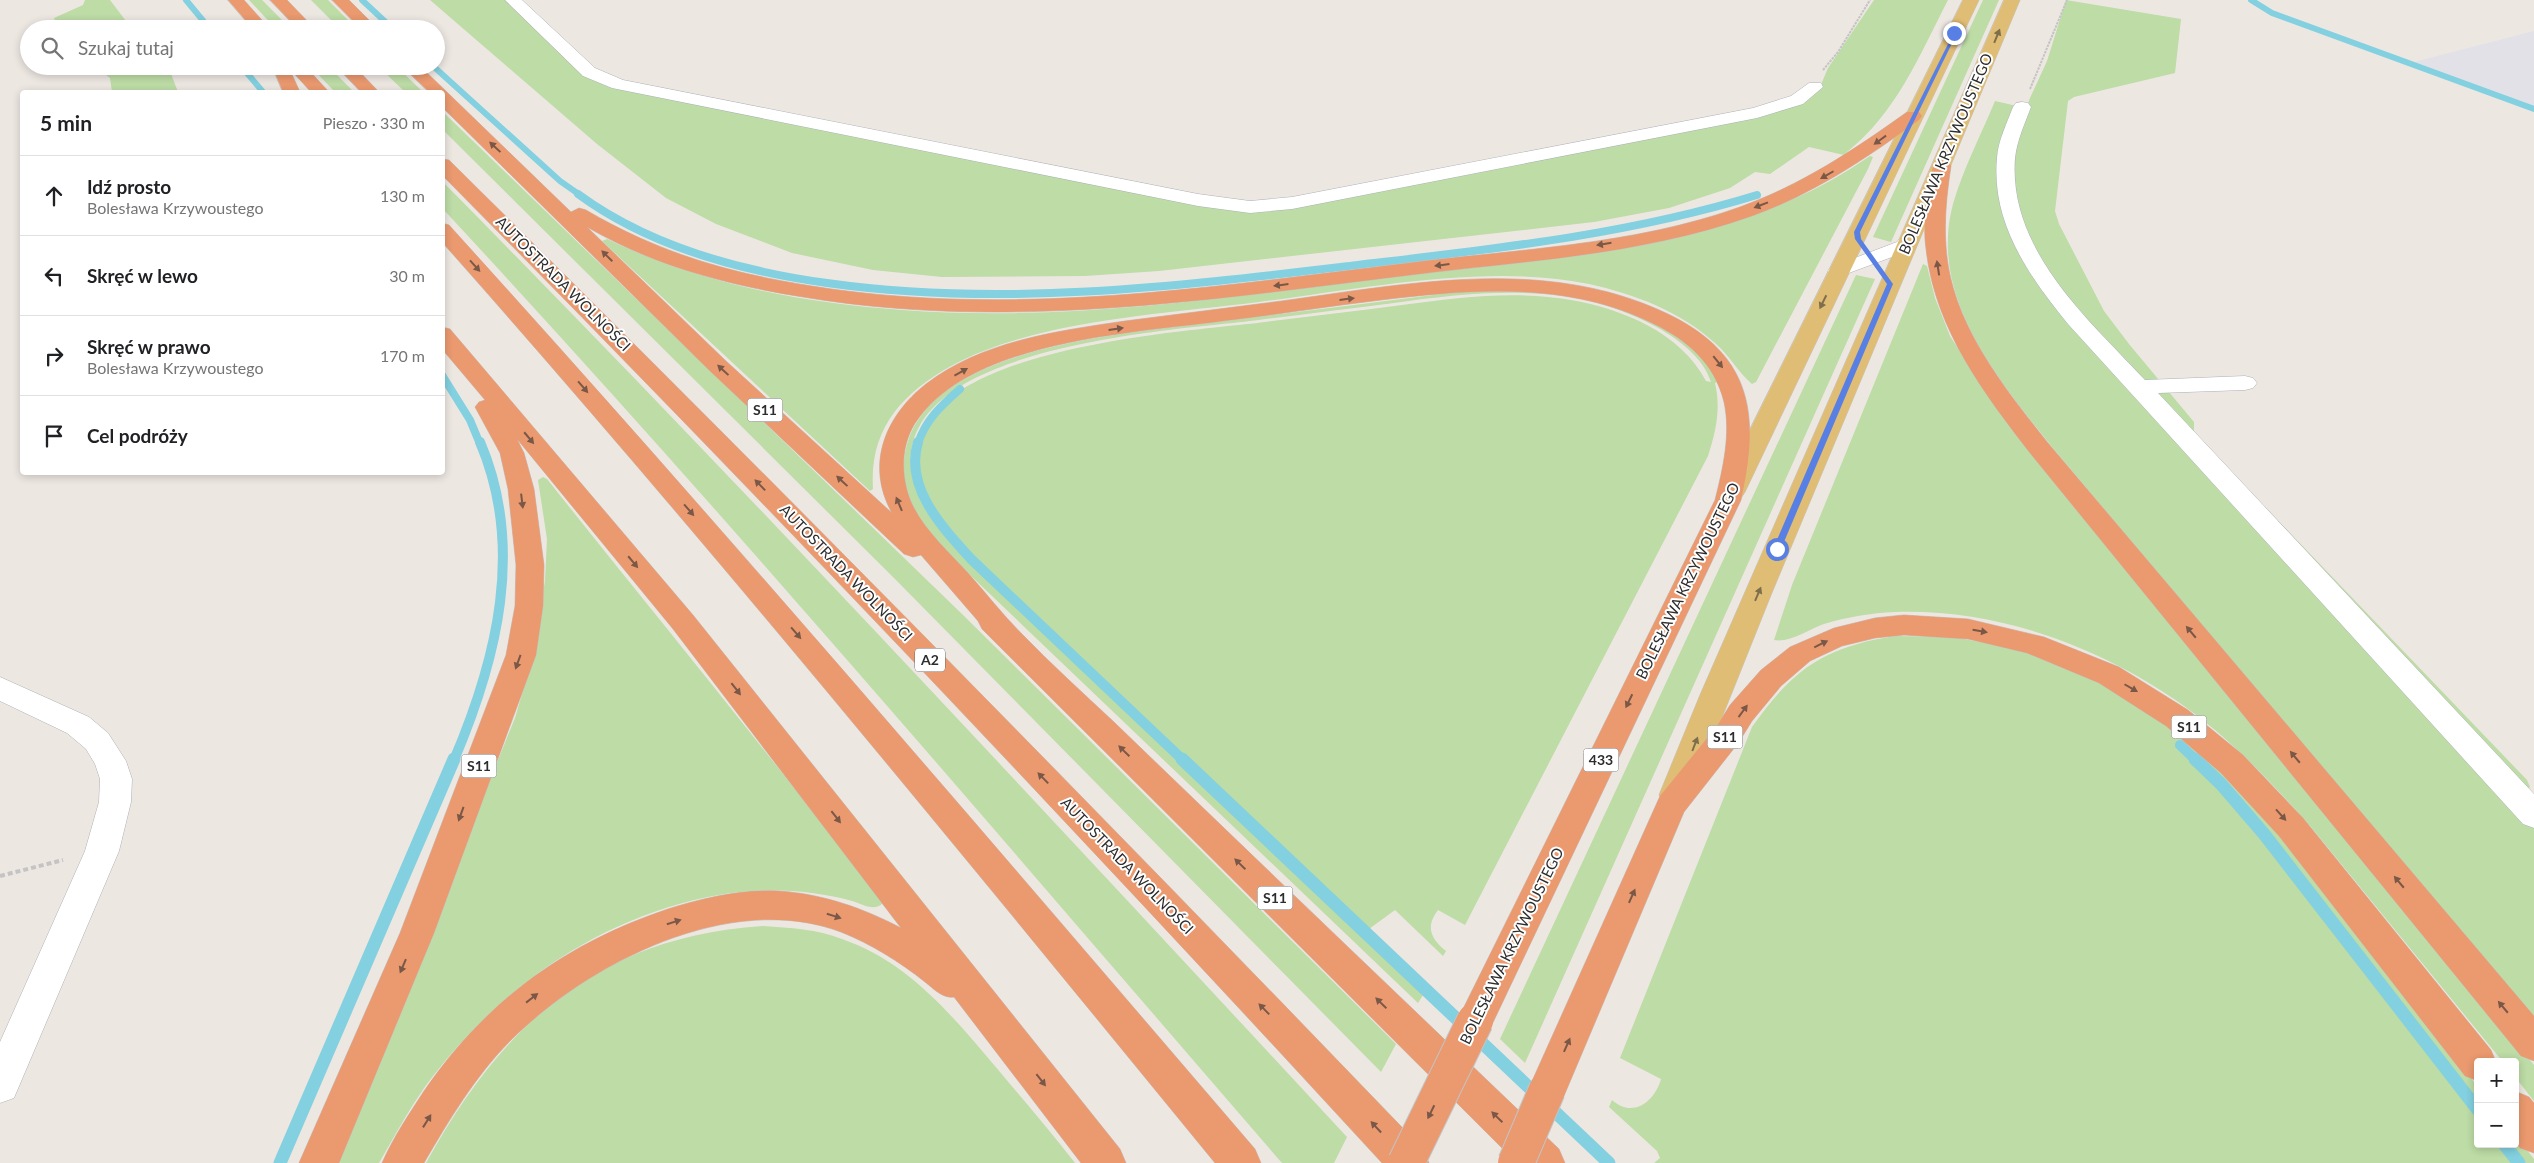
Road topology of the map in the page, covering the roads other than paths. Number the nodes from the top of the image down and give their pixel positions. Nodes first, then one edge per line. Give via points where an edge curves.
1 (236, 0) edge
2 (278, 0) edge
3 (340, 0) edge
4 (513, 0) edge
5 (1971, 0) edge
6 (2012, 0) edge
7 (254, 20) edge
8 (298, 20) edge
9 (361, 20) edge
10 (284, 75) edge
11 (304, 75) edge
12 (353, 75) edge
13 (420, 75) edge
14 (1814, 86) road end
15 (290, 90) edge
16 (318, 90) edge
17 (368, 90) edge
18 (436, 90) edge
19 (445, 100) edge
20 (2022, 108) road end
21 (1913, 116) junction
22 (1942, 166) junction
23 (445, 167) edge
24 (530, 180) junction
25 (1857, 232) junction
26 (445, 233) edge
27 (1909, 240) junction
28 (1872, 257) junction
29 (1838, 271) junction
30 (1890, 284) junction
31 (445, 338) edge
32 (464, 361) junction
33 (2245, 383) dead end
34 (2138, 387) junction
35 (1728, 500) junction
36 (1005, 634) junction
37 (0, 688) edge
38 (1671, 806) junction
39 (2534, 815) edge
40 (1011, 1041) junction
41 (2534, 1044) edge
42 (2474, 1058) edge
43 (0, 1086) edge
44 (2519, 1115) edge
45 (2534, 1134) edge
46 (319, 1163) edge
47 (402, 1163) edge
48 (1106, 1163) edge
49 (1241, 1163) edge
50 (1408, 1163) edge
51 (1516, 1163) edge
52 (1545, 1163) edge

1 - 7 highway
2 - 8 highway
3 - 9 highway
4 - 14 street via 589,72 608,80 1198,200 1250,207 1302,202 1757,113 1797,100
5 - 21 main road, BOLESŁAWA KRZYWOUSTEGO / 433
22 -> 6 main road, BOLESŁAWA KRZYWOUSTEGO
10 - 15 highway
11 - 16 highway
12 - 17 highway
13 - 18 highway
24 -> 19 highway, S11
20 - 34 street via 2008,146 2005,180 2018,234 2061,303
21 -> 24 highway via 1850,162 1806,187 1741,213 1661,234 1554,251 1200,295 1051,307 964,308 882,302 801,292 721,275 636,246 579,214
21 - 25 main road, BOLESŁAWA KRZYWOUSTEGO / 433 via 1888,174
22 - 27 main road, BOLESŁAWA KRZYWOUSTEGO
41 -> 22 highway via 2052,463 1988,380 1957,327 1939,279 1934,235 1936,193
50 -> 23 highway, AUTOSTRADA WOLNOŚCI / A2 via 846,573
36 -> 24 highway, S11 via 718,366
25 - 28 street via 1858,239
25 - 29 main road, BOLESŁAWA KRZYWOUSTEGO / 433
26 -> 49 highway via 803,641
27 - 28 street via 1904,246
27 - 30 main road, BOLESŁAWA KRZYWOUSTEGO
28 - 29 street
28 - 30 street
29 -> 35 main road, BOLESŁAWA KRZYWOUSTEGO / 433
38 -> 30 main road, BOLESŁAWA KRZYWOUSTEGO via 1706,716
31 - 32 highway, S11
32 -> 40 highway via 683,622
32 -> 46 highway, S11 via 512,453 520,489 530,565 529,606 521,655 417,933
33 - 34 street
34 - 39 street
36 -> 35 highway via 930,552 902,512 892,481 892,451 895,438 909,415 945,382 991,358 1071,336 1462,286 1546,286 1603,295 1642,308 1665,320 1695,339 1723,368 1734,391 1739,428
35 -> 50 highway, BOLESŁAWA KRZYWOUSTEGO / 433, bridge
52 -> 36 highway, S11
37 - 43 street via 78,725 97,741 110,761 116,779 102,851
38 -> 42 highway, S11 via 1762,686 1790,662 1824,642 1875,628 1918,625 1982,631 2034,644 2092,667 2144,695 2189,727 2232,764 2291,827
51 -> 38 highway, BOLESŁAWA KRZYWOUSTEGO / S11, bridge
47 -> 40 highway via 451,1083 520,1008 568,971 615,945 695,916 776,906 819,911 864,927 904,948 945,977
40 -> 48 highway
44 - 45 highway

